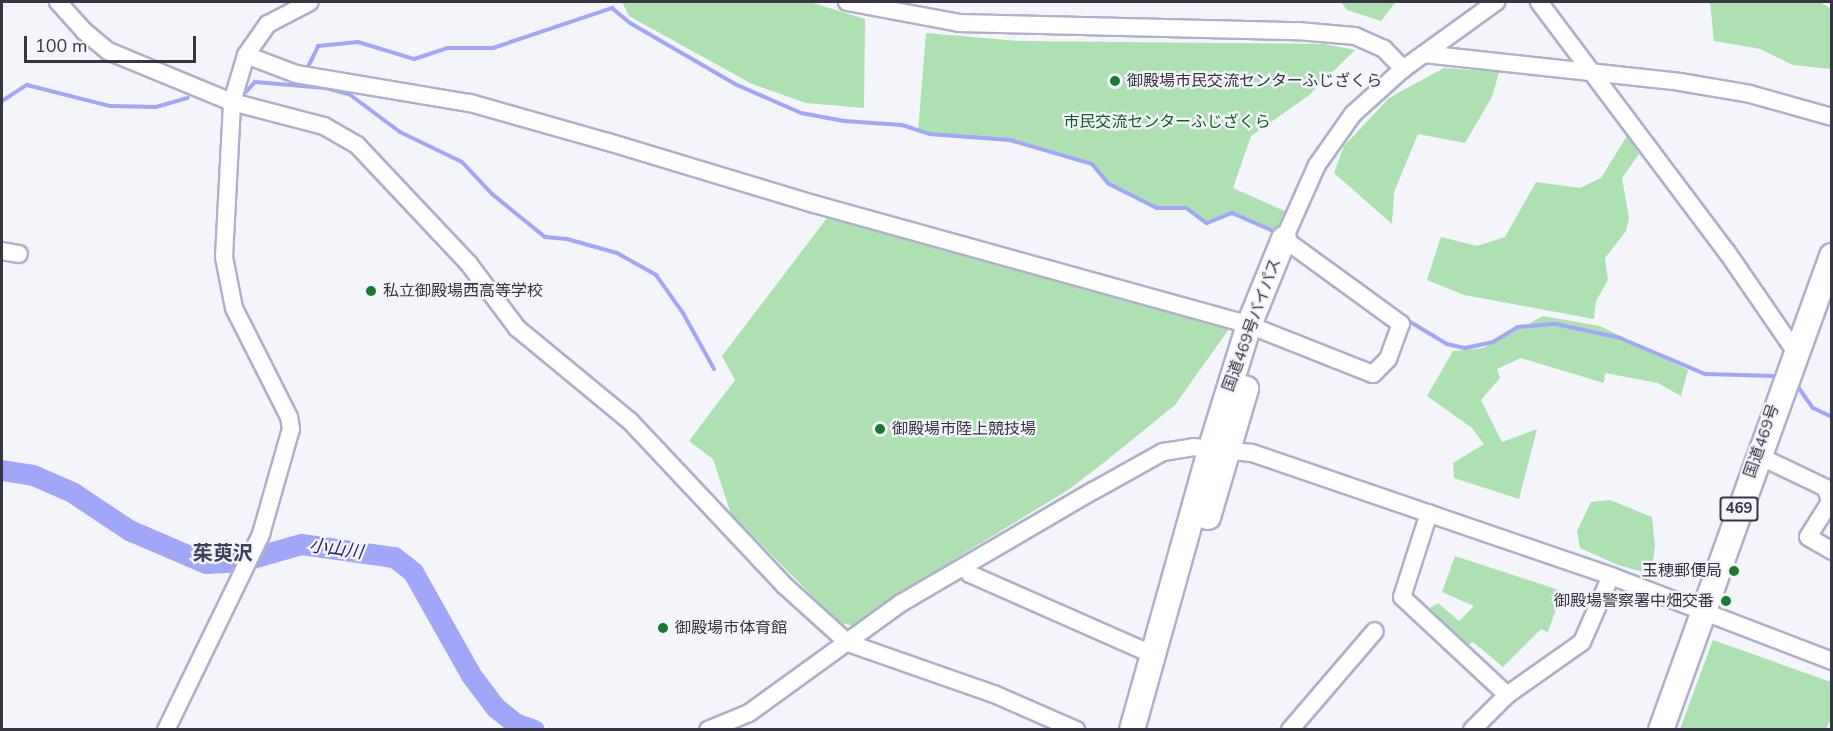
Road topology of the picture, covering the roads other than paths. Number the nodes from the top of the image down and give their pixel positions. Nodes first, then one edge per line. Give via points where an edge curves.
1 (58, 2) edge
2 (310, 2) edge
3 (847, 2) edge
4 (1496, 2) edge
5 (1539, 2) edge
6 (1424, 54) junction
7 (246, 55) junction
8 (1403, 69) junction
9 (1592, 73) junction
10 (232, 102) junction
11 (1832, 117) edge
12 (1284, 239) junction
13 (2, 251) edge
14 (19, 255) dead end
15 (1832, 256) edge
16 (1825, 292) edge
17 (1257, 328) junction
18 (1795, 351) junction
19 (1220, 447) junction
20 (1757, 455) junction
21 (1429, 513) junction
22 (1832, 552) edge
23 (964, 567) junction
24 (1611, 576) junction
25 (1703, 612) junction
26 (1375, 631) dead end
27 (848, 643) junction
28 (1154, 655) junction
29 (1832, 661) edge
30 (1507, 695) junction
31 (166, 729) edge
32 (708, 729) edge
33 (1076, 729) edge
34 (1132, 729) edge
35 (1146, 729) edge
36 (1290, 729) edge
37 (1472, 729) edge
38 (1661, 729) edge

1 - 10 street via 84,32 108,51
2 - 7 street via 268,24
3 - 8 street via 959,23 1298,31 1355,36 1384,49
4 - 6 street
5 - 9 street
6 - 8 street
6 - 9 street
7 - 10 street
7 - 17 street via 303,75 470,103
8 - 12 street via 1353,114 1336,135 1317,165
9 - 11 street via 1750,94
9 - 18 street via 1734,261
10 - 27 street via 324,126 357,146 469,264 517,328 630,421 785,586
10 - 31 street via 224,257 234,308 290,417 291,429 261,534
12 - 17 highway, 国道469号バイパス
12 - 17 street via 1401,324 1388,359 1373,374
13 - 14 street
15 - 16 highway, 国道469号 / 469
16 - 18 highway, 国道469号 / 469
17 - 19 highway, 国道469号バイパス
18 - 20 highway, 国道469号 / 469
19 - 21 street
19 - 23 street via 1170,451 1144,461
19 - 28 highway, 国道469号バイパス
19 - 35 highway, 国道469号バイパス
20 - 22 street via 1826,488 1830,502 1808,537
20 - 25 highway, 国道469号 / 469
21 - 24 street
21 - 30 street via 1402,597
23 - 27 street via 901,603
23 - 28 street via 970,574
24 - 25 street
24 - 30 street via 1582,642
25 - 29 street
25 - 38 highway, 国道469号 / 469
26 - 36 street
27 - 32 street via 749,713
27 - 33 street via 994,694
28 - 34 highway, 国道469号バイパス
30 - 37 street

